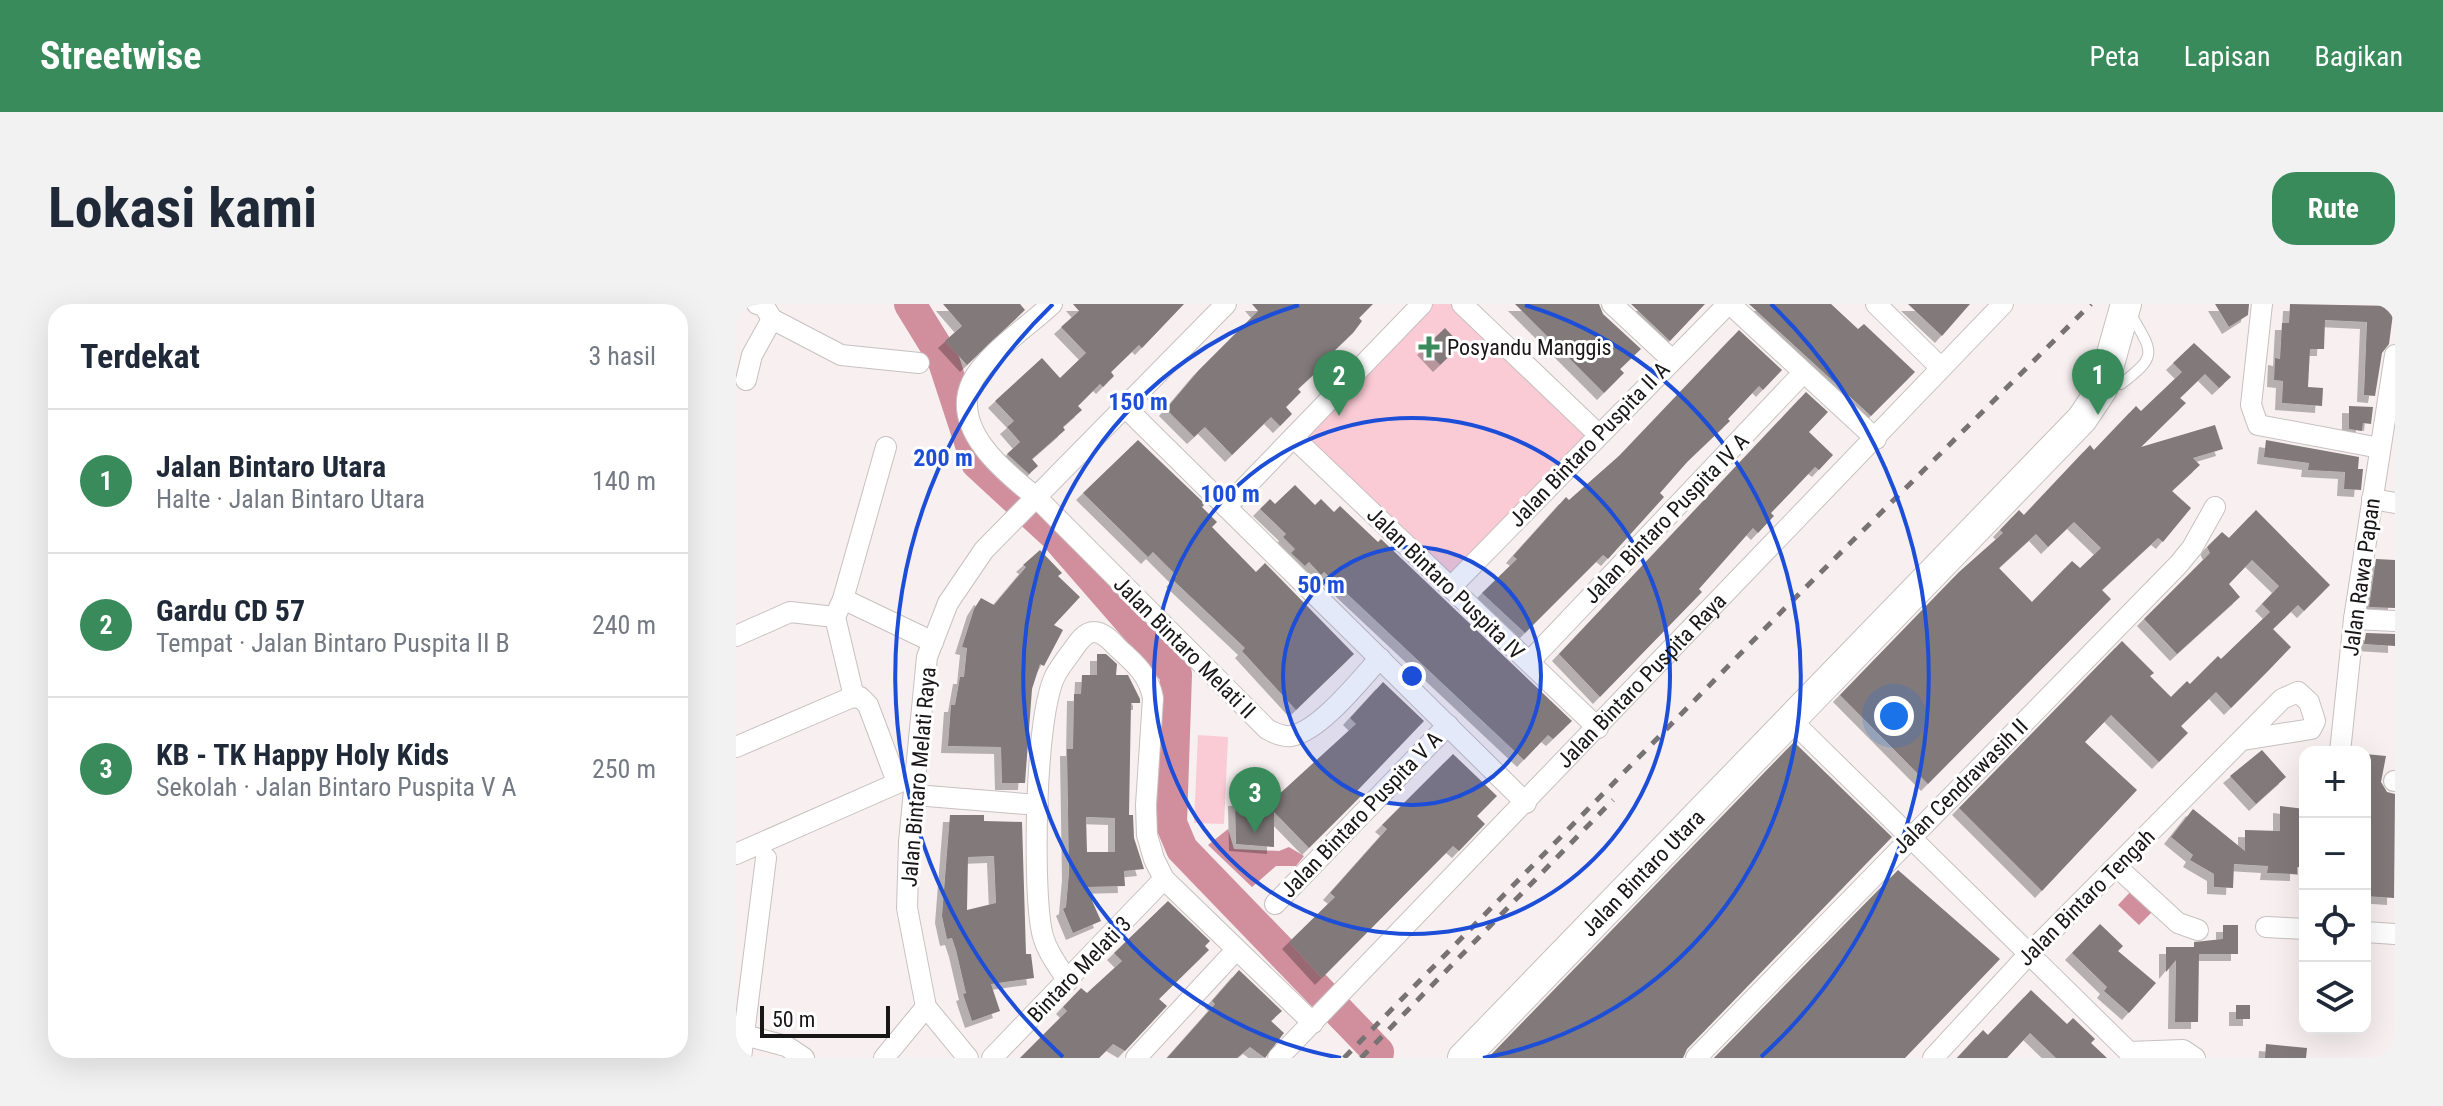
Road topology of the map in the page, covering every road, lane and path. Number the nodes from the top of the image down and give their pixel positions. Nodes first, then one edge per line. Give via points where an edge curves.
1 (1226, 304) edge
2 (1422, 304) edge
3 (1462, 304) edge
4 (1612, 304) edge
5 (1729, 304) edge
6 (1876, 304) edge
7 (2003, 304) edge
8 (2262, 304) edge
9 (764, 308) edge
10 (1041, 308) edge
11 (2119, 308) edge
12 (2395, 355) edge
13 (1671, 359) junction
14 (919, 363) dead end
15 (1941, 368) junction
16 (1803, 373) junction
17 (746, 380) dead end
18 (2121, 384) dead end
19 (2391, 400) edge
20 (1126, 408) junction
21 (1599, 435) junction
22 (1294, 438) junction
23 (1876, 439) junction
24 (886, 447) dead end
25 (2380, 448) junction
26 (2372, 499) junction
27 (1033, 500) junction
28 (2395, 503) edge
29 (1226, 507) junction
30 (2215, 507) dead end
31 (1452, 586) junction
32 (839, 608) junction
33 (2354, 619) junction
34 (2395, 621) edge
35 (736, 636) edge
36 (933, 642) junction
37 (1380, 658) junction
38 (1529, 662) junction
39 (854, 697) junction
40 (1791, 720) junction
41 (1448, 725) junction
42 (1598, 728) junction
43 (2243, 740) dead end
44 (2341, 746) edge
45 (736, 747) edge
46 (909, 785) junction
47 (1526, 803) junction
48 (1038, 805) junction
49 (1911, 835) junction
50 (736, 854) edge
51 (766, 858) dead end
52 (2117, 867) junction
53 (1164, 879) junction
54 (1275, 904) dead end
55 (2266, 927) dead end
56 (2299, 929) edge
57 (2198, 930) dead end
58 (2371, 932) edge
59 (2395, 934) edge
60 (1236, 950) junction
61 (2028, 955) junction
62 (1068, 981) junction
63 (926, 1007) junction
64 (1318, 1018) junction
65 (744, 1035) junction
66 (2132, 1055) edge
67 (741, 1058) edge
68 (804, 1058) edge
69 (884, 1058) edge
70 (968, 1058) edge
71 (992, 1058) edge
72 (1136, 1058) edge
73 (1278, 1058) edge
74 (1463, 1058) edge
75 (1696, 1058) edge
76 (1933, 1058) edge
77 (2195, 1058) edge

1 - 20 street, Jalan Bintaro Melati Raya
2 - 22 street
3 - 21 street
4 - 13 street
5 - 13 street, Jalan Bintaro Puspita II A
5 - 16 street
6 - 15 street
7 - 15 street, Jalan Bintaro Puspita Raya
8 - 25 street via 2251,405 2254,420 2260,427
9 - 14 street via 841,355
9 - 17 street
10 - 27 street via 973,380 965,403 997,466
11 - 18 lane via 2150,348 2148,363
11 - 40 main road, Jalan Bintaro Utara via 2113,357 2102,389 2082,419
12 - 19 street, Jalan Rawa Papan
13 - 21 street, Jalan Bintaro Puspita II A
15 - 23 street, Jalan Bintaro Puspita Raya
16 - 23 street
16 - 38 street, Jalan Bintaro Puspita IV A
19 - 25 street, Jalan Rawa Papan
20 - 27 street, Jalan Bintaro Melati Raya
20 - 29 street
21 - 31 street, Jalan Bintaro Puspita II A
22 - 29 street
22 - 31 street, Jalan Bintaro Puspita IV
23 - 42 street, Jalan Bintaro Puspita Raya
24 - 32 street
25 - 26 street, Jalan Rawa Papan
26 - 28 street
26 - 33 street, Jalan Rawa Papan
27 - 36 street, Jalan Bintaro Melati Raya via 984,550 948,603
27 - 37 street, Jalan Bintaro Melati II via 1278,735 1288,737 1310,726
29 - 37 street
30 - 49 street, Jalan Cendrawasih II via 2178,565
31 - 38 street, Jalan Bintaro Puspita IV
32 - 35 street via 790,612
32 - 36 street
32 - 39 street
33 - 34 street
33 - 44 street, Jalan Rawa Papan
36 - 46 street, Jalan Bintaro Melati Raya
37 - 41 street
38 - 42 street, Jalan Bintaro Puspita IV
39 - 45 street
39 - 46 street via 868,705
40 - 49 street
40 - 74 main road, Jalan Bintaro Utara
41 - 47 street
41 - 54 street, Jalan Bintaro Puspita V A
42 - 47 street, Jalan Bintaro Puspita Raya
43 - 52 street, Jalan Bintaro Tengah
46 - 48 street
46 - 50 street
46 - 63 street, Jalan Bintaro Melati Raya via 907,908
47 - 64 street, Jalan Bintaro Puspita Raya
48 - 53 street via 1043,727 1053,678 1085,635 1104,635 1150,683 1147,835
48 - 62 street via 1041,929
49 - 61 street
49 - 75 street, Jalan Cendrawasih II
51 - 65 street
52 - 57 street via 2178,923
52 - 61 street, Jalan Bintaro Tengah
53 - 60 street
53 - 62 street, Bintaro Melati 3
55 - 56 street
58 - 59 street
60 - 64 street
60 - 72 street
61 - 66 street
61 - 76 street, Jalan Bintaro Tengah
62 - 71 street, Bintaro Melati 3
63 - 69 street
63 - 70 street, Jalan Bintaro Melati Raya
64 - 73 street, Jalan Bintaro Puspita Raya
65 - 67 street
65 - 68 street via 786,1046
66 - 77 street via 2183,1050

